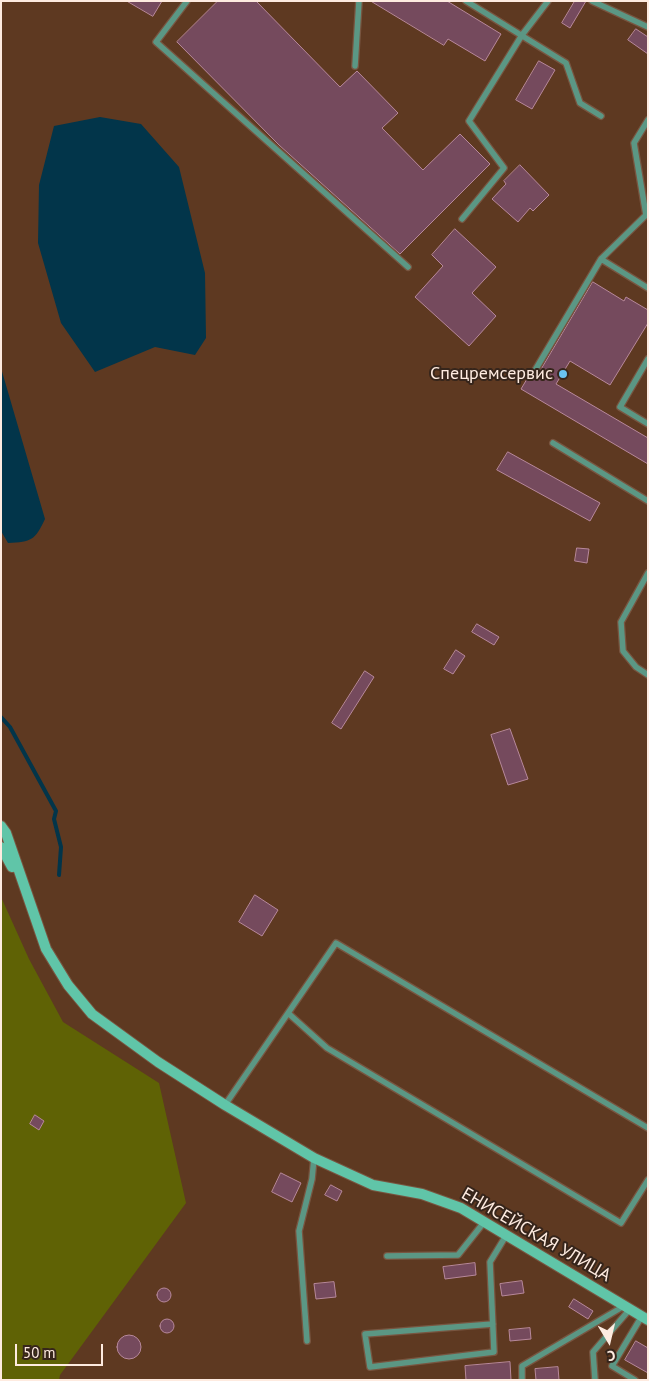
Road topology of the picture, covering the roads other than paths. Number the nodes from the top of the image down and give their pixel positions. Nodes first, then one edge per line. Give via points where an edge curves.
1 (187, 1) edge
2 (359, 1) edge
3 (466, 1) edge
4 (548, 1) edge
5 (592, 1) edge
6 (648, 26) edge
7 (522, 35) junction
8 (355, 66) dead end
9 (601, 116) dead end
10 (648, 120) edge
11 (462, 219) dead end
12 (601, 259) junction
13 (408, 267) dead end
14 (648, 288) edge
15 (648, 359) edge
16 (534, 372) dead end
17 (648, 424) edge
18 (553, 443) dead end
19 (648, 500) edge
20 (648, 574) edge
21 (648, 674) edge
22 (1, 826) edge
23 (1, 847) edge
24 (26, 892) junction
25 (288, 1012) junction
26 (225, 1105) junction
27 (648, 1128) edge
28 (314, 1158) junction
29 (648, 1180) edge
30 (485, 1221) junction
31 (507, 1234) junction
32 (387, 1256) dead end
33 (627, 1308) junction
34 (645, 1318) edge
35 (493, 1324) junction
36 (307, 1341) dead end
37 (522, 1380) edge
38 (595, 1380) edge
39 (635, 1380) edge

1 - 13 lane via 156,42
2 - 8 lane
3 - 7 lane
4 - 7 lane
5 - 6 lane
7 - 9 lane via 566,63 580,103
7 - 11 lane via 469,121 504,168
10 - 12 lane via 634,143 646,215
12 - 14 lane
12 - 16 lane
15 - 17 lane via 620,407
18 - 19 lane
20 - 21 lane via 621,622 623,651 636,667
22 - 24 street
23 - 24 street
24 - 26 street, ЕНИСЕЙСКАЯ УЛИЦА via 46,949 68,985 92,1014
25 - 26 lane
25 - 27 lane via 336,943
25 - 29 lane via 328,1048 621,1223
26 - 28 street, ЕНИСЕЙСКАЯ УЛИЦА
28 - 30 street, ЕНИСЕЙСКАЯ УЛИЦА via 373,1185 422,1194
28 - 36 lane via 299,1231
30 - 31 street, ЕНИСЕЙСКАЯ УЛИЦА
30 - 32 lane via 458,1255
31 - 33 street, ЕНИСЕЙСКАЯ УЛИЦА
31 - 35 lane via 490,1262
33 - 34 street, ЕНИСЕЙСКАЯ УЛИЦА
33 - 37 lane via 522,1366
33 - 38 lane via 592,1352
34 - 39 lane via 612,1366
35 - 35 lane via 494,1352 370,1367 365,1334

